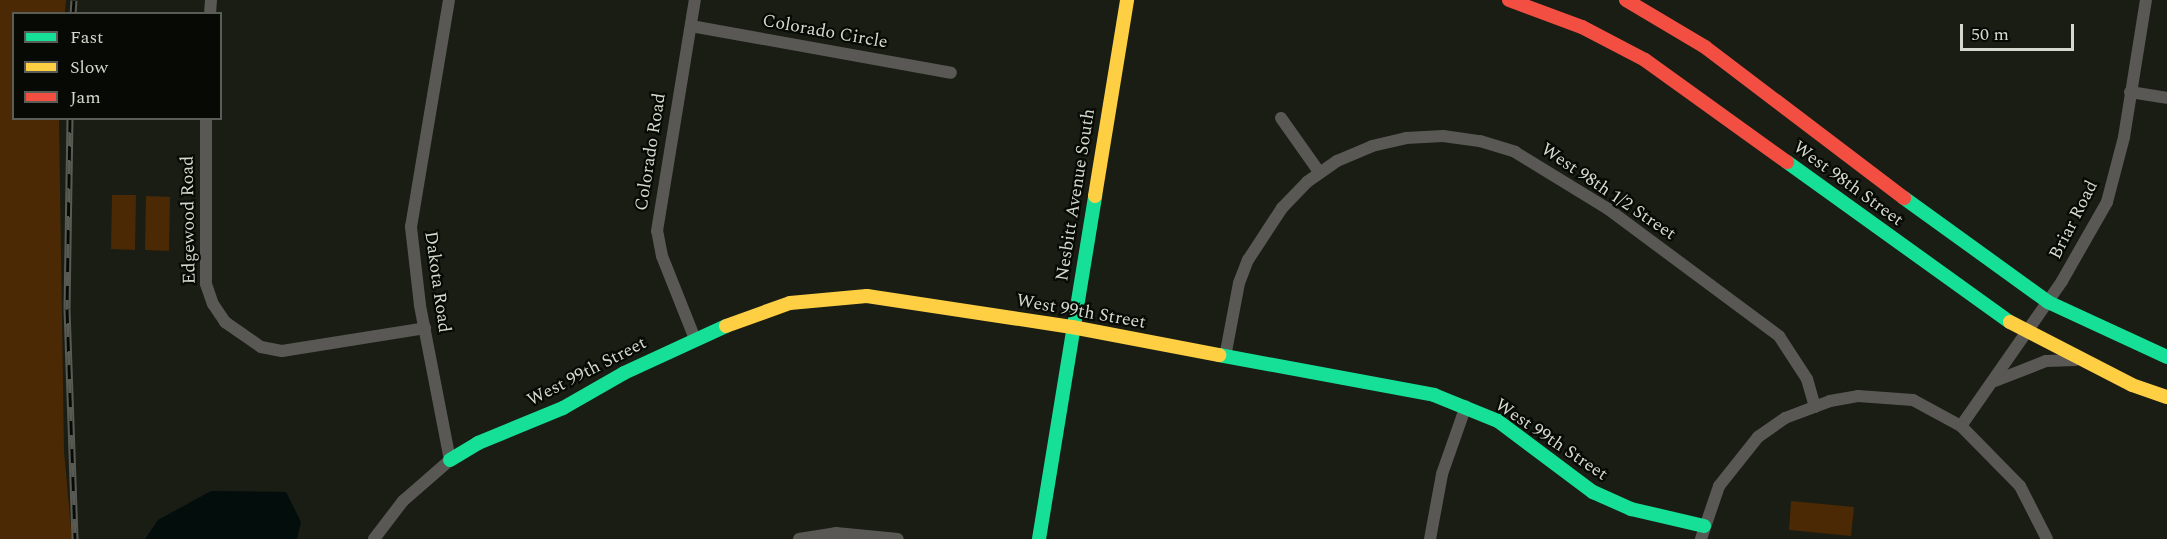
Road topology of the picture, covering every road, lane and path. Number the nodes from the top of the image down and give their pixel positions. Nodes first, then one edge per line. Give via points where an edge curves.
1 (449, 0) edge
2 (695, 0) edge
3 (1127, 0) edge
4 (1139, 0) edge
5 (1509, 0) edge
6 (1626, 0) edge
7 (2146, 0) edge
8 (1123, 22) junction
9 (691, 26) junction
10 (951, 73) dead end
11 (2130, 92) junction
12 (2167, 98) edge
13 (1281, 118) dead end
14 (206, 120) edge
15 (1320, 173) junction
16 (2048, 302) junction
17 (1072, 327) junction
18 (425, 328) junction
19 (2026, 334) junction
20 (695, 339) junction
21 (1225, 357) junction
22 (2167, 357) edge
23 (2080, 360) junction
24 (1994, 381) junction
25 (2167, 397) edge
26 (1466, 406) junction
27 (1815, 407) junction
28 (1961, 426) junction
29 (450, 460) junction
30 (1702, 532) edge
31 (374, 539) edge
32 (800, 539) edge
33 (898, 539) edge
34 (1039, 539) edge
35 (1430, 539) edge
36 (2047, 539) edge

1 - 18 street, Dakota Road via 411,227
2 - 9 street, Colorado Road
3 - 8 street, Nesbitt Avenue South
4 - 8 street
5 - 19 street, West 98th Street via 1582,27 1645,60
6 - 16 street, West 98th Street via 1705,47 2013,280
7 - 11 street, Briar Road
8 - 17 street, Nesbitt Avenue South
9 - 10 street, Colorado Circle
9 - 20 street, Colorado Road via 657,231 662,256
11 - 12 street
11 - 16 street, Briar Road via 2118,170 2107,202
13 - 15 street
14 - 18 street, Edgewood Road via 206,284 225,322 261,347 282,351
15 - 21 street, West 98th 1/2 Street via 1282,208 1248,260 1239,283
15 - 27 street, West 98th 1/2 Street via 1371,146 1406,138 1452,137 1515,152 1608,209 1779,336 1807,379
16 - 19 street, Briar Road
16 - 22 street, West 98th Street
17 - 20 street, West 99th Street via 867,296 790,303 752,314
17 - 21 street, West 99th Street
17 - 34 street, Nesbitt Avenue South
18 - 29 street, Dakota Road
19 - 23 street, West 98th Street
19 - 24 street, Briar Road
20 - 29 street, West 99th Street via 563,408 478,443
21 - 26 street, West 99th Street via 1400,388
23 - 24 street via 2046,361
23 - 25 street, West 98th Street
24 - 28 street, Briar Road
26 - 30 street, West 99th Street via 1497,421 1593,492
26 - 35 street via 1442,474
27 - 28 street via 1858,396 1885,396 1913,400
27 - 30 street via 1785,418 1758,437 1737,459 1719,486
28 - 36 street via 2020,486
29 - 31 street via 403,501
32 - 33 street via 836,533

